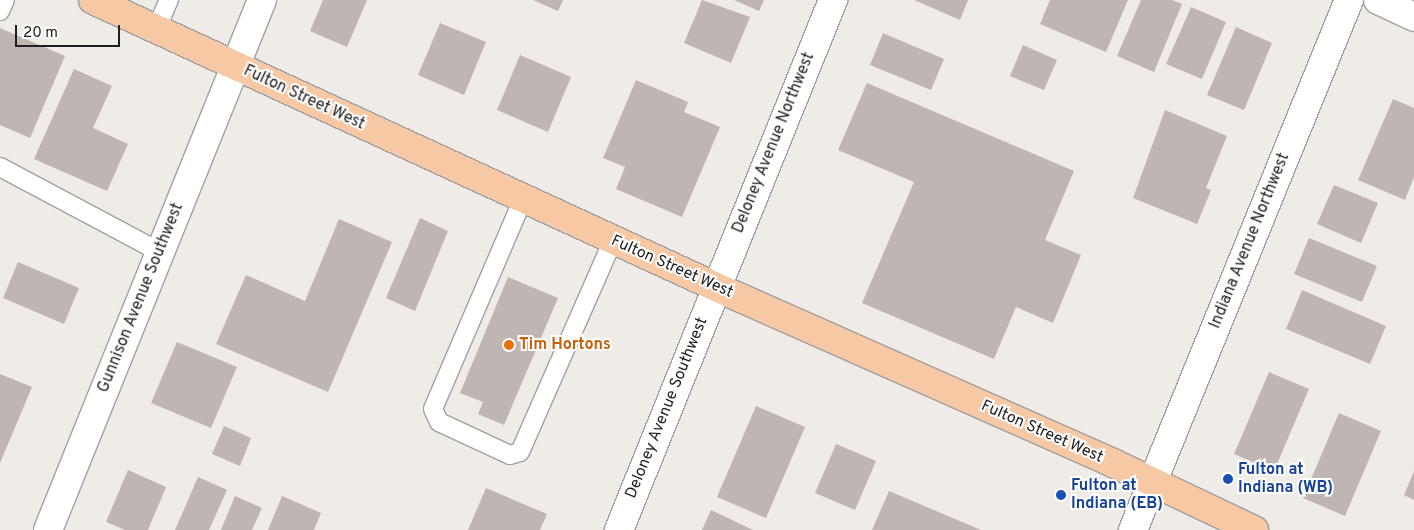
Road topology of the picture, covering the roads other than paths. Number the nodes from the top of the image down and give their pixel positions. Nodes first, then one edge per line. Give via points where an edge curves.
1 (5, 0) edge
2 (93, 0) edge
3 (168, 0) edge
4 (262, 0) edge
5 (833, 0) edge
6 (1349, 0) edge
7 (1378, 0) edge
8 (0, 11) edge
9 (1414, 17) edge
10 (156, 30) junction
11 (235, 66) junction
12 (7, 171) edge
13 (523, 199) junction
14 (613, 240) junction
15 (160, 252) junction
16 (716, 287) junction
17 (1152, 483) junction
18 (48, 530) edge
19 (619, 530) edge
20 (1133, 530) edge
21 (1254, 530) edge

1 - 8 lane
2 - 10 main road, Fulton Street West
3 - 10 lane
4 - 11 street, Gunnison Avenue Southwest
5 - 16 street, Deloney Avenue Northwest
6 - 17 street, Indiana Avenue Northwest
7 - 9 street
10 - 11 main road, Fulton Street West
11 - 13 main road, Fulton Street West
11 - 15 street, Gunnison Avenue Southwest
12 - 15 lane
13 - 14 main road, Fulton Street West
13 - 14 lane via 433,409 439,422 510,455 520,452
14 - 16 main road, Fulton Street West
15 - 18 street, Gunnison Avenue Southwest
16 - 17 main road, Fulton Street West
16 - 19 street, Deloney Avenue Southwest
17 - 20 street, Indiana Avenue Northwest
17 - 21 main road, Fulton Street West

